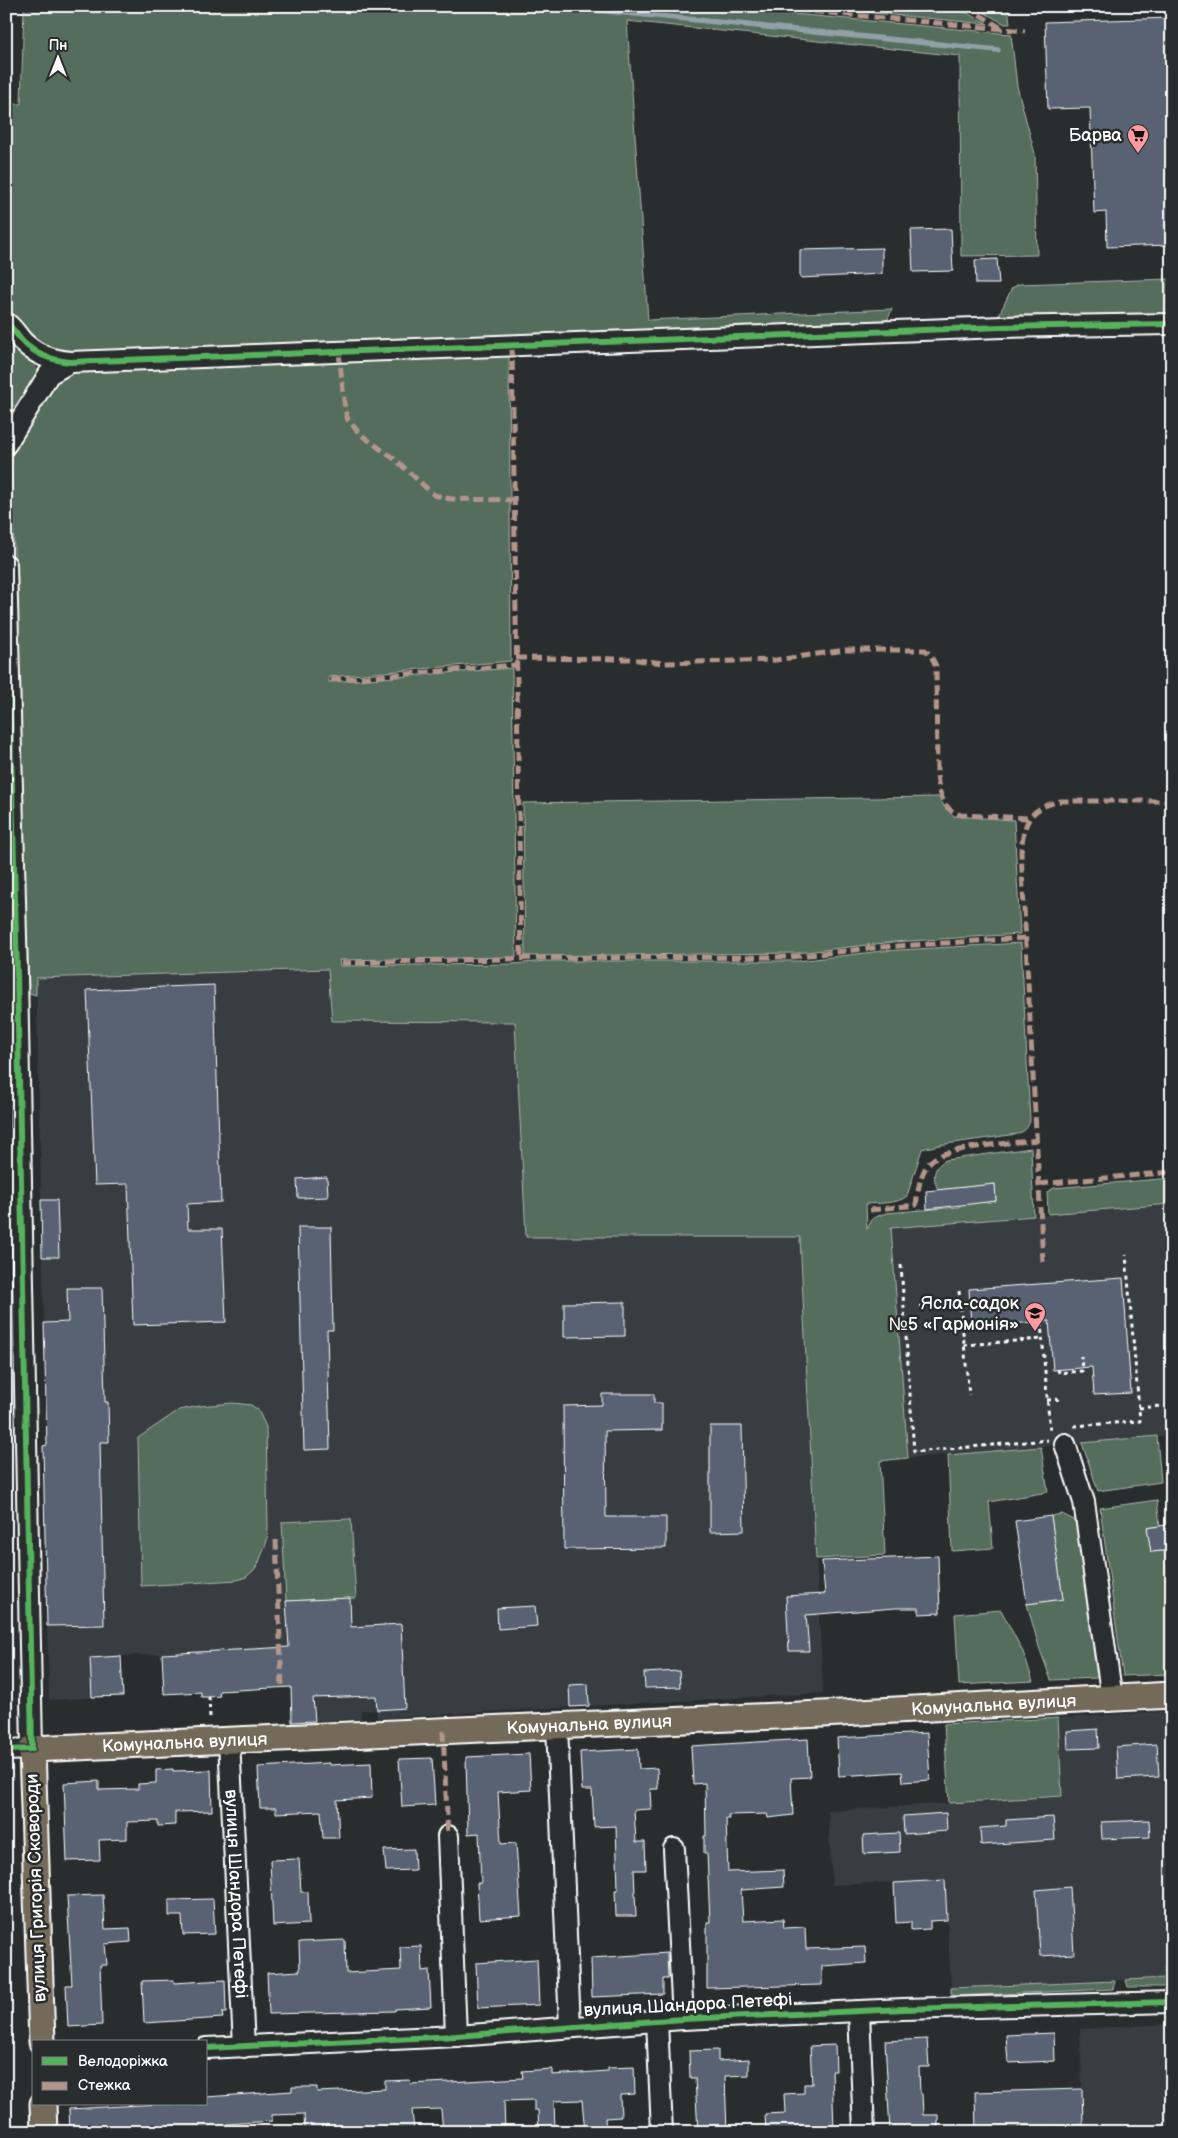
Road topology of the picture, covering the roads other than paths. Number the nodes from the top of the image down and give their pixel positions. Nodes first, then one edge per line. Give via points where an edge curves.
1 (6, 323) edge
2 (1172, 324) edge
3 (70, 362) junction
4 (6, 444) edge
5 (6, 565) edge
6 (1065, 1444) dead end
7 (1172, 1695) edge
8 (1112, 1699) junction
9 (557, 1726) junction
10 (229, 1740) junction
11 (32, 1749) junction
12 (6, 1750) edge
13 (448, 1836) dead end
14 (674, 1849) dead end
15 (1172, 2002) edge
16 (859, 2011) junction
17 (682, 2019) junction
18 (657, 2020) junction
19 (570, 2027) junction
20 (456, 2036) junction
21 (42, 2040) edge
22 (244, 2047) junction
23 (208, 2048) edge
24 (44, 2106) edge
25 (44, 2132) edge
26 (662, 2132) edge
27 (864, 2132) edge

1 - 3 street via 38,354
2 - 3 street via 1002,327
3 - 4 street via 49,374
5 - 11 street, вулиця Григорія Сковороди
6 - 8 street via 1084,1502
7 - 8 main road, Комунальна вулиця
8 - 9 main road, Комунальна вулиця
9 - 10 main road, Комунальна вулиця
9 - 19 street, вулиця Шандора Петефі
10 - 11 main road, Комунальна вулиця
10 - 22 street, вулиця Шандора Петефі
11 - 12 street, Комунальна вулиця
11 - 21 main road, вулиця Григорія Сковороди
13 - 20 street
14 - 17 street, вулиця Шандора Петефі
15 - 16 street, вулиця Шандора Петефі
16 - 17 street, вулиця Шандора Петефі
16 - 27 street
17 - 18 street, вулиця Шандора Петефі
18 - 19 street, вулиця Шандора Петефі
18 - 26 street
19 - 20 street, вулиця Шандора Петефі
20 - 22 street, вулиця Шандора Петефі
22 - 23 street, вулиця Шандора Петефі
24 - 25 main road

